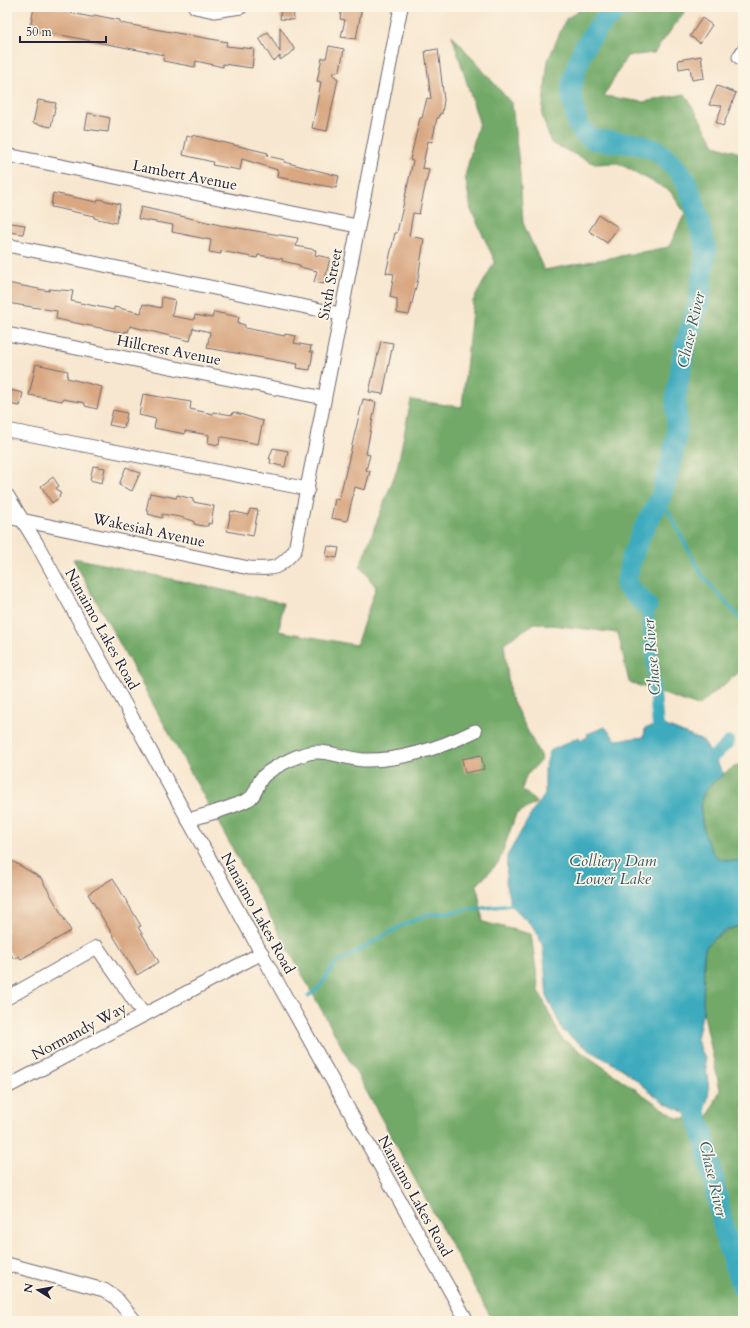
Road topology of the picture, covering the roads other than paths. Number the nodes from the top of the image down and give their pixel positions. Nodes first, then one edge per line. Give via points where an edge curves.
1 (195, 7) edge
2 (241, 7) edge
3 (401, 7) edge
4 (7, 155) edge
5 (357, 226) junction
6 (7, 245) edge
7 (340, 314) junction
8 (7, 334) edge
9 (324, 398) junction
10 (7, 430) edge
11 (308, 489) junction
12 (7, 495) edge
13 (7, 517) edge
14 (22, 520) junction
15 (284, 563) joint
16 (475, 732) dead end
17 (188, 820) junction
18 (262, 953) junction
19 (7, 998) edge
20 (144, 1015) junction
21 (7, 1087) edge
22 (7, 1264) edge
23 (135, 1321) edge
24 (467, 1321) edge

1 - 2 street via 214,11
3 - 5 street, Sixth Street
4 - 5 street, Lambert Avenue
5 - 7 street, Sixth Street
6 - 7 street
7 - 9 street, Sixth Street
8 - 9 street, Hillcrest Avenue
9 - 11 street, Sixth Street
10 - 11 street
11 - 15 street, Sixth Street via 295,550
12 - 14 street, Nanaimo Lakes Road
13 - 14 street, Wakesiah Avenue
14 - 15 street, Wakesiah Avenue via 249,568 272,569
14 - 17 street, Nanaimo Lakes Road
16 - 17 street via 450,743 400,757 364,760 310,752 272,770 262,778 250,798
17 - 18 street, Nanaimo Lakes Road
18 - 20 street, Normandy Way
18 - 24 street, Nanaimo Lakes Road
19 - 20 street, Normandy Way via 97,947
20 - 21 street, Normandy Way
22 - 23 street via 104,1290 115,1297

